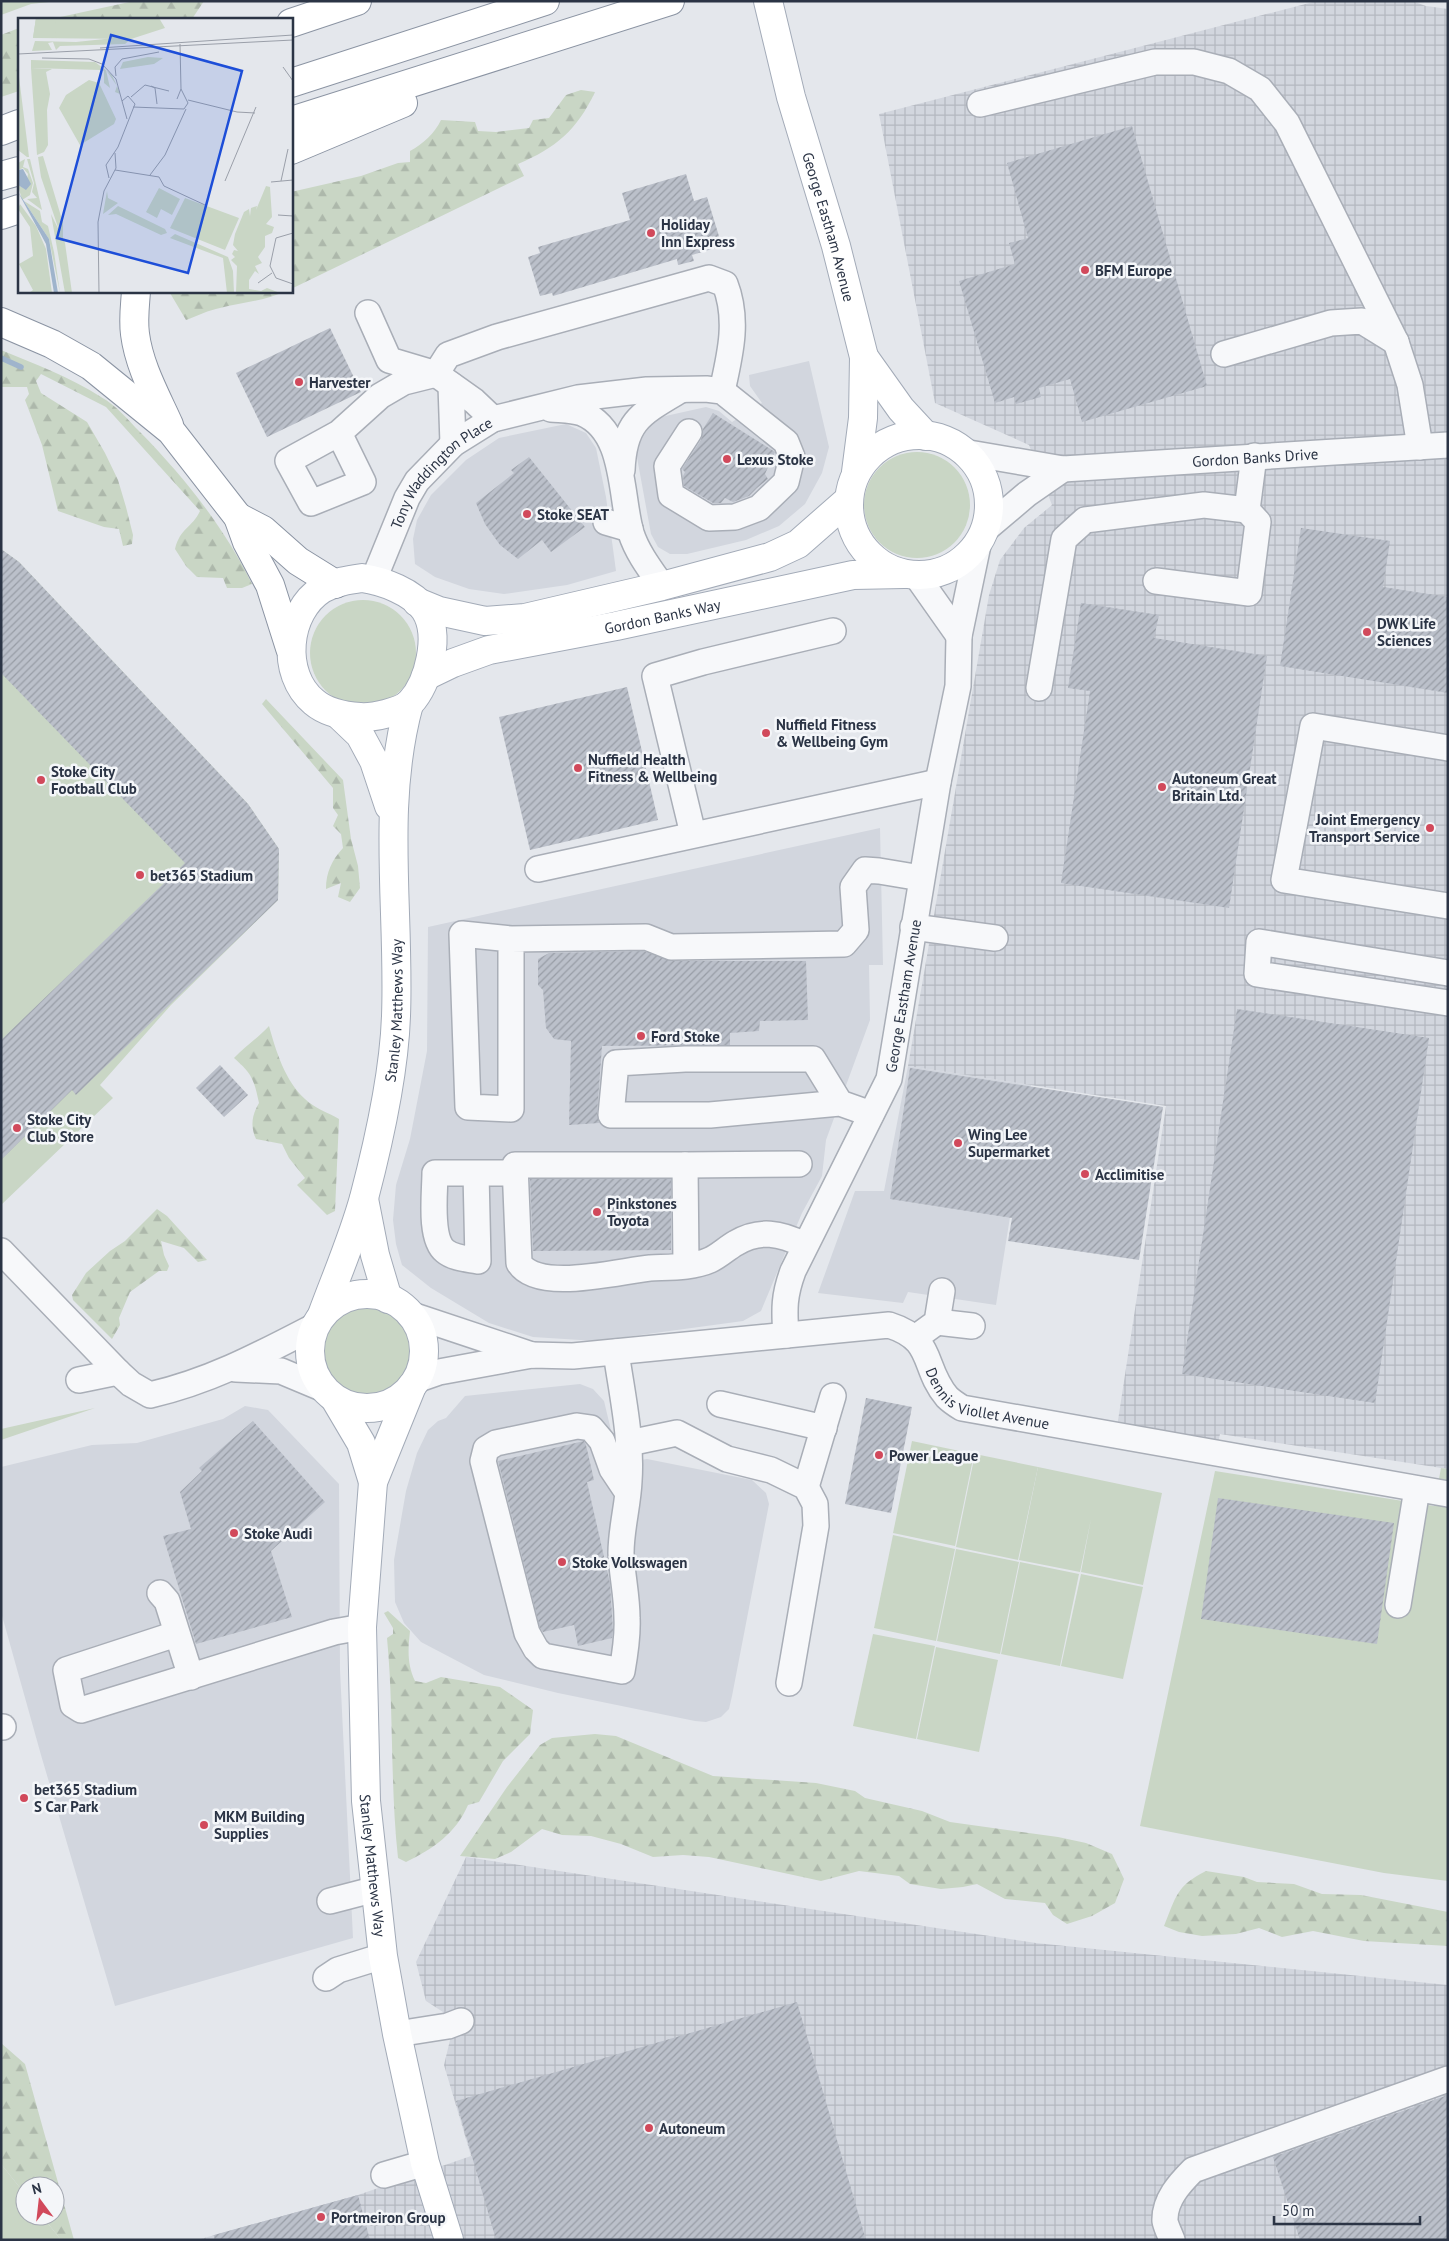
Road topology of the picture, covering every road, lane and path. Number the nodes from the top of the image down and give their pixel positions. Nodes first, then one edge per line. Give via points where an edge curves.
1 (357, 1) edge
2 (545, 1) edge
3 (670, 1) edge
4 (762, 7) edge
5 (292, 23) edge
6 (544, 41) junction
7 (292, 83) edge
8 (980, 104) dead end
9 (292, 121) edge
10 (18, 124) edge
11 (1, 131) edge
12 (292, 150) edge
13 (18, 170) edge
14 (1, 176) edge
15 (18, 209) edge
16 (1, 215) edge
17 (136, 292) edge
18 (368, 313) dead end
19 (1, 322) edge
20 (1396, 342) junction
21 (1224, 354) dead end
22 (864, 356) junction
23 (443, 380) junction
24 (679, 390) junction
25 (722, 391) junction
26 (544, 408) junction
27 (493, 419) junction
28 (171, 431) junction
29 (689, 432) dead end
30 (339, 434) dead end
31 (926, 436) junction
32 (453, 444) junction
33 (1448, 446) edge
34 (1420, 447) junction
35 (970, 453) junction
36 (1254, 456) junction
37 (1063, 469) junction
38 (622, 472) junction
39 (856, 472) junction
40 (848, 501) junction
41 (1247, 510) junction
42 (238, 517) junction
43 (983, 536) junction
44 (910, 575) junction
45 (374, 580) junction
46 (1156, 581) dead end
47 (335, 584) junction
48 (662, 586) junction
49 (418, 602) junction
50 (833, 632) dead end
51 (959, 636) junction
52 (290, 648) junction
53 (426, 676) junction
54 (1039, 688) dead end
55 (409, 704) junction
56 (339, 715) junction
57 (1448, 748) edge
58 (938, 782) junction
59 (393, 818) junction
60 (693, 834) junction
61 (538, 869) dead end
62 (921, 878) junction
63 (1448, 906) edge
64 (913, 927) junction
65 (995, 938) dead end
66 (511, 939) junction
67 (1448, 973) edge
68 (1448, 1003) edge
69 (840, 1103) junction
70 (871, 1114) junction
71 (799, 1164) dead end
72 (685, 1165) junction
73 (476, 1172) dead end
74 (516, 1173) junction
75 (364, 1199) junction
76 (804, 1245) junction
77 (1, 1251) edge
78 (686, 1265) junction
79 (942, 1291) dead end
80 (399, 1306) junction
81 (319, 1321) junction
82 (937, 1322) junction
83 (972, 1326) dead end
84 (786, 1335) junction
85 (915, 1338) junction
86 (616, 1352) junction
87 (532, 1355) junction
88 (233, 1369) junction
89 (118, 1372) junction
90 (78, 1380) dead end
91 (414, 1383) junction
92 (329, 1394) junction
93 (833, 1396) dead end
94 (720, 1404) dead end
95 (824, 1428) junction
96 (629, 1442) junction
97 (373, 1482) junction
98 (806, 1487) junction
99 (1434, 1492) edge
100 (628, 1493) junction
101 (160, 1594) dead end
102 (1398, 1605) dead end
103 (362, 1627) junction
104 (176, 1634) junction
105 (191, 1677) junction
106 (789, 1683) dead end
107 (376, 1889) junction
108 (330, 1901) dead end
109 (383, 1956) junction
110 (326, 1978) dead end
111 (460, 2021) dead end
112 (397, 2034) junction
113 (1448, 2079) edge
114 (425, 2163) junction
115 (384, 2175) dead end
116 (449, 2240) edge
117 (1172, 2240) edge

1 - 5 main road
2 - 7 main road
3 - 6 main road
4 - 22 main road, George Eastham Avenue via 836,246
6 - 9 main road
6 - 12 main road via 453,84
8 - 20 street via 1155,62 1194,62 1229,71 1260,89 1287,123
10 - 11 main road
13 - 14 main road
15 - 16 main road
17 - 28 main road via 135,336 142,363
18 - 23 street via 389,360
19 - 28 main road via 52,344 91,366
20 - 21 street via 1362,321 1331,323
20 - 34 street via 1410,385
22 - 31 main road, George Eastham Avenue via 900,407
22 - 39 main road, George Eastham Avenue via 863,418
23 - 25 street via 448,355 497,337 709,278 725,284 732,301 733,328
23 - 27 street via 474,401
23 - 30 street via 404,382 380,396
23 - 32 street
24 - 25 street, Tony Waddington Place
24 - 26 street, Tony Waddington Place via 647,390 578,398
24 - 38 street via 637,418 627,436
25 - 29 street via 786,442 792,458 786,482 759,508 735,518 709,518 671,495 667,466
26 - 27 street, Tony Waddington Place
26 - 38 street, Tony Waddington Place via 580,412 601,425
27 - 32 street, Tony Waddington Place
28 - 42 main road
31 - 35 main road
31 - 39 main road via 896,439 871,453
32 - 45 street, Tony Waddington Place via 417,481 406,498
33 - 34 street, Gordon Banks Drive
34 - 36 street, Gordon Banks Drive
35 - 37 street, Gordon Banks Drive
35 - 43 main road via 984,480 990,504
36 - 37 street, Gordon Banks Drive
36 - 41 street
37 - 43 street via 1027,494
38 - 48 street, Tony Waddington Place via 618,525
39 - 40 main road
40 - 44 main road via 849,521 856,540 874,560
40 - 48 main road, Gordon Banks Way via 798,544 770,557
41 - 46 street via 1258,522 1249,594
41 - 54 street via 1204,505 1085,520 1064,539
42 - 47 main road via 263,530 309,570
42 - 52 main road via 247,542 270,585
43 - 44 main road via 961,560 940,572
43 - 51 street, George Eastham Avenue
44 - 51 street
44 - 53 main road, Gordon Banks Way via 852,575 489,650
45 - 47 main road via 362,578
45 - 49 main road via 400,590
47 - 52 main road via 323,589 302,609
48 - 49 main road, Gordon Banks Way via 525,618 485,621 439,611
49 - 53 main road via 426,610 432,644
50 - 60 street via 655,676
51 - 58 street, George Eastham Avenue via 958,686
52 - 56 main road via 305,692 314,702
53 - 55 main road
55 - 56 main road via 375,716
55 - 59 main road, Stanley Matthews Way via 400,738
56 - 59 main road, Stanley Matthews Way via 360,735 374,762
57 - 63 street via 1313,726 1284,880
58 - 60 street
58 - 62 street, George Eastham Avenue
59 - 75 main road, Stanley Matthews Way via 396,1017 380,1126
60 - 61 street
62 - 64 street, George Eastham Avenue
62 - 66 street via 865,870 853,887 856,930 844,944 671,947 646,937
64 - 65 street
64 - 70 street, George Eastham Avenue via 889,1079
66 - 66 street via 511,1109 468,1107 462,934
67 - 68 street via 1260,942 1257,974
69 - 69 street via 813,1059 616,1063 611,1115 710,1115
69 - 70 street
70 - 76 street, George Eastham Avenue
71 - 72 street
72 - 74 street via 516,1165
72 - 78 street
73 - 74 street
74 - 78 street via 519,1263 530,1274 541,1278 570,1279
75 - 80 main road, Stanley Matthews Way via 375,1255
75 - 81 main road, Stanley Matthews Way
76 - 78 street via 778,1234 748,1236 711,1260
76 - 84 street, George Eastham Avenue via 786,1290
77 - 89 street
79 - 82 street
80 - 81 main road via 371,1295 350,1297 334,1304
80 - 87 street
80 - 91 main road via 418,1326 422,1339 422,1363
81 - 88 street
81 - 92 main road via 310,1346 310,1361
82 - 83 street
82 - 85 street
84 - 85 street via 888,1325
84 - 86 street
85 - 99 street, Dennis Viollet Avenue via 924,1349 939,1385 948,1398 962,1408
86 - 87 street
86 - 96 street
87 - 91 street via 448,1370
88 - 89 street via 181,1388 150,1395
88 - 92 street via 281,1371
89 - 90 street
91 - 92 main road via 402,1396 378,1407 361,1408 345,1404
91 - 97 main road, Stanley Matthews Way
92 - 97 main road, Stanley Matthews Way via 361,1443
93 - 95 street
94 - 95 street
95 - 98 street
96 - 98 street via 677,1433 727,1459 770,1470
96 - 100 street
97 - 103 main road, Stanley Matthews Way
98 - 106 street via 815,1504 816,1526
99 - 102 street
100 - 100 street via 612,1469 602,1441 590,1428 577,1426 496,1443 486,1449 483,1461 528,1633 543,1656 622,1671 628,1618 621,1552
101 - 104 street via 167,1602
103 - 105 street via 334,1632
103 - 107 main road, Stanley Matthews Way via 366,1801
104 - 105 street
104 - 105 street via 66,1670 74,1705 81,1710
107 - 108 street
107 - 109 main road, Stanley Matthews Way
109 - 110 street via 338,1970
109 - 112 main road, Stanley Matthews Way
111 - 112 street
112 - 114 main road, Stanley Matthews Way
113 - 117 street via 1193,2170 1169,2201 1165,2221
114 - 115 street
114 - 116 main road, Stanley Matthews Way

